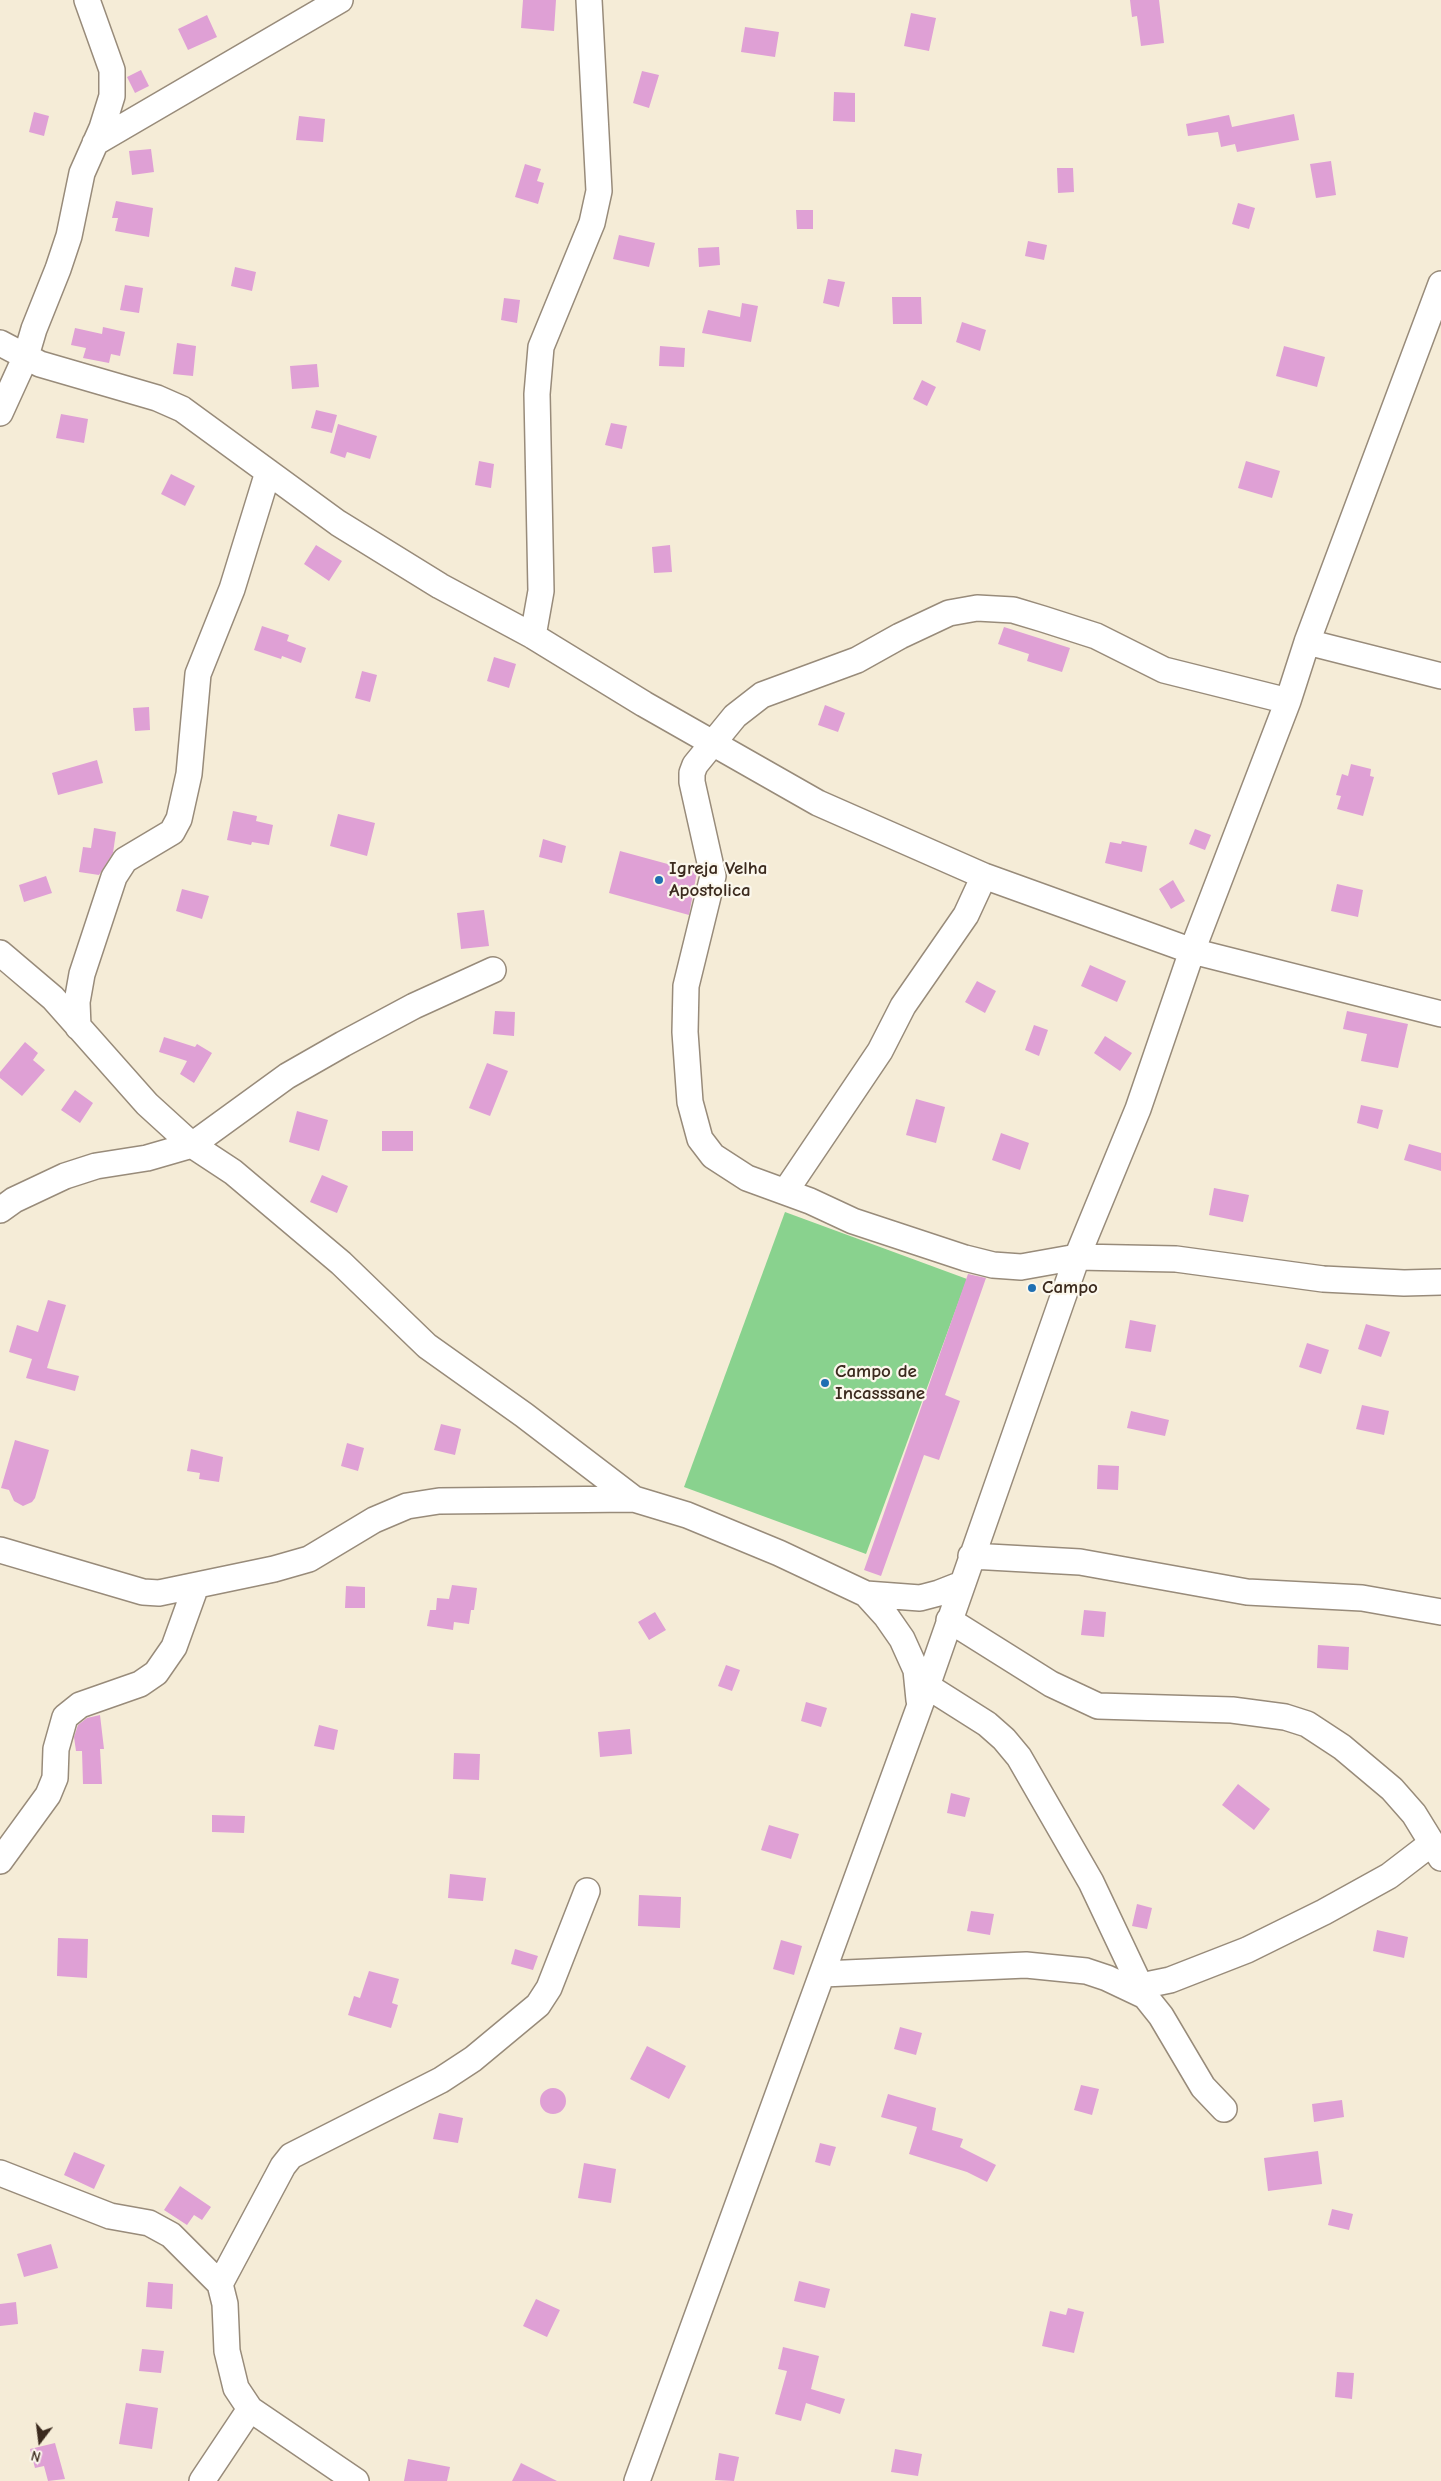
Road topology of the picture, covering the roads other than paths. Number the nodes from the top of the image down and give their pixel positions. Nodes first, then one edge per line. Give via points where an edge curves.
1 (87, 0) edge
2 (340, 0) edge
3 (589, 0) edge
4 (95, 143) junction
5 (1441, 284) edge
6 (0, 343) edge
7 (26, 356) junction
8 (0, 412) edge
9 (268, 472) junction
10 (533, 636) junction
11 (1307, 642) junction
12 (1441, 676) edge
13 (1288, 701) junction
14 (714, 743) junction
15 (984, 876) junction
16 (1192, 951) junction
17 (0, 953) edge
18 (494, 970) dead end
19 (1441, 1014) edge
20 (78, 1027) junction
21 (192, 1145) junction
22 (785, 1192) junction
23 (0, 1210) edge
24 (1077, 1257) junction
25 (1441, 1282) edge
26 (634, 1499) junction
27 (0, 1550) edge
28 (971, 1556) junction
29 (962, 1584) junction
30 (196, 1586) junction
31 (866, 1594) junction
32 (1441, 1612) edge
33 (948, 1620) junction
34 (924, 1696) junction
35 (1436, 1851) edge
36 (0, 1861) edge
37 (586, 1891) dead end
38 (823, 1974) junction
39 (1143, 1991) junction
40 (1224, 2109) dead end
41 (0, 2173) edge
42 (220, 2284) junction
43 (250, 2409) junction
44 (202, 2481) edge
45 (356, 2481) edge
46 (637, 2481) edge

1 - 4 street via 112,70 112,96
2 - 4 street
3 - 10 street via 599,191 592,222 541,347 537,394 541,591
4 - 7 street via 82,173 69,236
5 - 11 street
6 - 7 street
7 - 8 street
7 - 9 street via 40,364 157,398 182,409
9 - 10 street via 355,534 440,586
9 - 20 street via 235,580 198,674 189,774 179,819 172,832 125,860 114,877 82,974 77,1002
10 - 14 street
11 - 12 street
11 - 13 street
13 - 14 street via 1164,670 1096,636 1043,619 1012,610 977,608 949,613 857,660 762,695 735,716
13 - 16 street
14 - 15 street via 818,803
14 - 22 street via 695,765 692,782 713,876 686,986 685,1032 690,1102 700,1139 713,1156 748,1178
15 - 16 street
15 - 22 street via 966,915 903,1006 880,1051
16 - 19 street
16 - 24 street via 1138,1110
17 - 20 street via 53,998
18 - 21 street via 414,1006 335,1048 287,1076
20 - 21 street via 147,1104
21 - 23 street via 65,1176
21 - 26 street via 233,1172 341,1263 427,1346
22 - 24 street via 853,1221 994,1265 1021,1267
24 - 25 street via 1176,1259 1323,1279
24 - 28 street
26 - 30 street via 439,1501 408,1506 374,1520 309,1559
26 - 31 street via 687,1515
27 - 30 street via 143,1592 159,1593
28 - 29 street
28 - 32 street via 1080,1562 1247,1592 1362,1598
29 - 31 street via 920,1598
29 - 33 street
30 - 36 street via 174,1647 156,1672 140,1684 80,1704 65,1717 56,1748 55,1778 48,1795
31 - 34 street via 902,1639
33 - 34 street
33 - 35 street via 1051,1684 1098,1706 1232,1710 1285,1717 1307,1724 1342,1747 1392,1789 1414,1814
34 - 38 street
34 - 39 street via 987,1724 1020,1758 1091,1882
35 - 39 street via 1247,1950
37 - 42 street via 549,1988 538,2004 473,2059 441,2080 291,2156
38 - 39 street via 1026,1965 1086,1972
38 - 46 street
39 - 40 street via 1203,2087
41 - 42 street via 110,2216 159,2226
42 - 43 street via 225,2304 227,2351 236,2388
43 - 44 street
43 - 45 street

